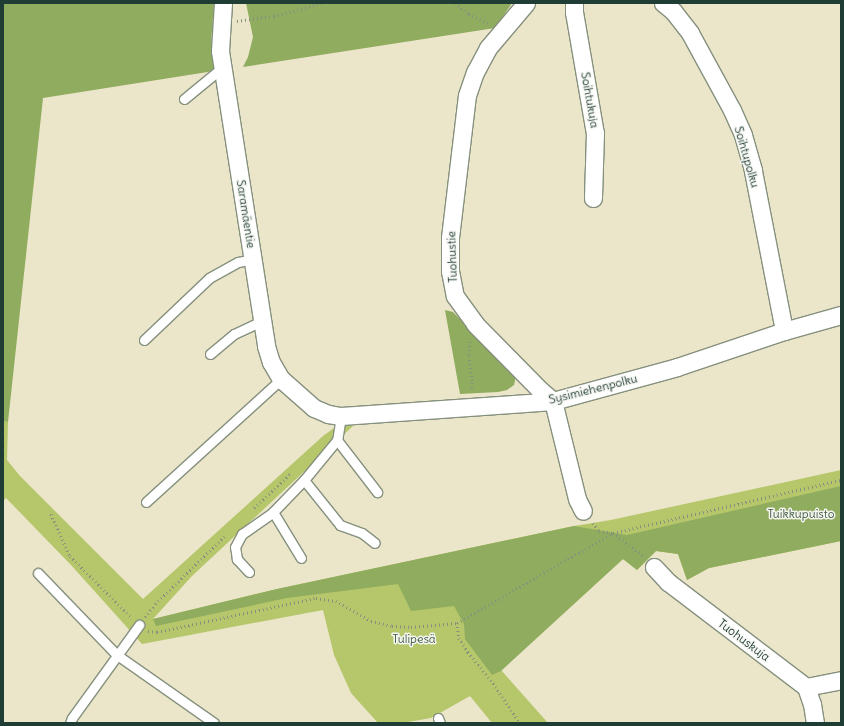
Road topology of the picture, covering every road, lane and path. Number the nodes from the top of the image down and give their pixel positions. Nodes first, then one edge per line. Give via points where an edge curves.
1 (223, 3) edge
2 (322, 3) edge
3 (455, 3) edge
4 (526, 3) edge
5 (574, 3) edge
6 (663, 3) edge
7 (221, 22) junction
8 (503, 30) junction
9 (223, 67) junction
10 (184, 99) dead end
11 (593, 198) dead end
12 (253, 259) junction
13 (841, 315) edge
14 (262, 321) junction
15 (475, 324) junction
16 (784, 331) junction
17 (144, 340) dead end
18 (210, 354) dead end
19 (281, 379) junction
20 (470, 393) dead end
21 (553, 401) junction
22 (314, 408) joint
23 (341, 416) junction
24 (337, 440) junction
25 (295, 469) dead end
26 (304, 480) junction
27 (841, 480) edge
28 (377, 492) dead end
29 (146, 502) dead end
30 (583, 511) joint
31 (250, 512) dead end
32 (273, 512) junction
33 (52, 514) dead end
34 (613, 533) junction
35 (228, 534) dead end
36 (375, 543) dead end
37 (301, 558) dead end
38 (654, 567) joint
39 (249, 572) dead end
40 (38, 573) dead end
41 (457, 623) junction
42 (139, 625) junction
43 (117, 655) junction
44 (841, 680) edge
45 (806, 687) junction
46 (70, 723) edge
47 (214, 723) edge
48 (520, 723) edge
49 (815, 723) edge

1 - 7 street, Saramäentie
2 - 7 path via 274,16
3 - 8 path via 469,14
4 - 8 street, Tuohustie
5 - 11 street, Soihtukuja via 596,132
6 - 16 street, Soihtupolku via 673,11 690,33 743,135 753,171
7 - 9 street, Saramäentie via 220,51
8 - 15 street, Tuohustie via 488,48 474,72 467,95 450,238 450,271 455,296
9 - 10 lane
9 - 12 street, Saramäentie
12 - 14 street, Saramäentie
12 - 17 lane via 238,262 209,278
13 - 16 street, Sysimiehenpolku
14 - 18 lane via 234,334
14 - 19 street, Saramäentie via 271,362
15 - 20 path via 469,356 473,383
15 - 21 street, Tuohustie
16 - 21 street, Sysimiehenpolku via 677,367
19 - 22 street, Saramäentie
19 - 29 lane
21 - 23 street, Sysimiehenpolku
21 - 30 street
22 - 23 street, Sysimiehenpolku
23 - 24 lane
24 - 26 lane
24 - 28 lane
25 - 31 path
26 - 32 lane
26 - 36 lane via 340,525 362,533
27 - 34 path
30 - 34 path via 599,530
32 - 37 lane
32 - 39 lane via 242,534 235,547 237,558
33 - 42 path via 70,556
34 - 38 path via 641,553
34 - 41 path
35 - 42 path via 154,604
38 - 45 street, Tuohuskuja via 668,582
40 - 43 lane
41 - 42 path via 392,626 372,621 336,601 316,598 157,632
41 - 48 path via 459,638
42 - 43 lane
43 - 46 lane
43 - 47 lane
44 - 45 street
45 - 49 street

